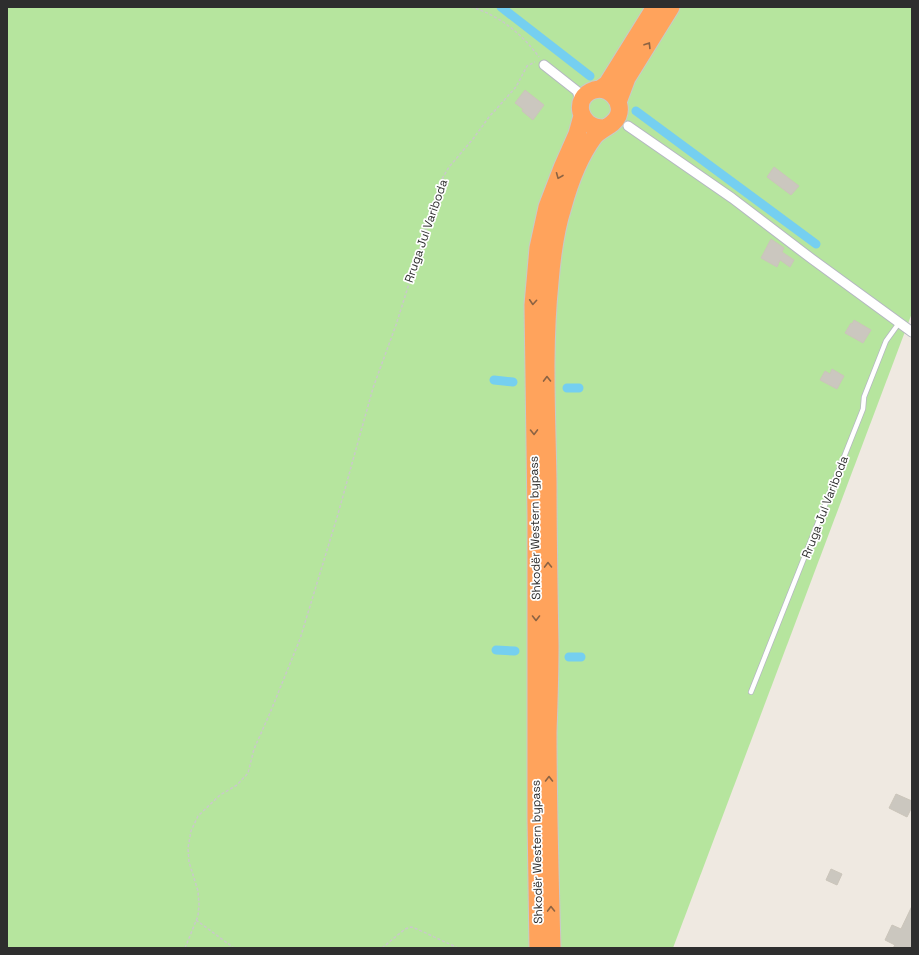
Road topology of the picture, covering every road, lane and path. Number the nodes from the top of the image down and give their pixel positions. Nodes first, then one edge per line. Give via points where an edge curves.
1 (471, 7) edge
2 (655, 7) edge
3 (671, 7) edge
4 (544, 65) junction
5 (573, 88) junction
6 (597, 90) junction
7 (618, 106) junction
8 (582, 110) junction
9 (628, 126) junction
10 (606, 127) junction
11 (899, 323) junction
12 (912, 332) edge
13 (751, 692) dead end
14 (196, 920) junction
15 (185, 948) edge
16 (234, 948) edge
17 (382, 948) edge
18 (458, 948) edge
19 (538, 948) edge
20 (552, 948) edge

1 - 4 path via 492,14 514,30
2 - 6 highway, Shkodër Western bypass via 607,84
7 -> 3 highway, Shkodër Western bypass via 627,78
4 - 5 street
4 - 14 path, Rruga Jul Variboda via 536,62 527,66 516,87 489,117 442,179 374,388 300,638 254,749 248,773 198,816 191,831 188,848 189,862 198,891
5 - 6 street
5 - 8 street via 580,96
6 - 7 highway via 612,94
6 - 8 highway, Shkodër Western bypass via 588,93 584,98
7 - 9 street
7 - 10 highway, Shkodër Western bypass via 617,118
8 - 10 highway via 587,124 596,128
8 -> 19 highway, Shkodër Western bypass via 577,134 547,208 538,248 533,305
9 - 10 street via 620,124
9 - 11 street via 732,198
20 -> 10 highway, Shkodër Western bypass via 546,312 552,253 562,208 582,156 595,135
11 - 12 street
11 - 13 lane, Rruga Jul Variboda via 886,341 864,397 863,409
14 - 15 path, Rruga Jul Variboda
14 - 16 path
17 - 18 path via 411,928

